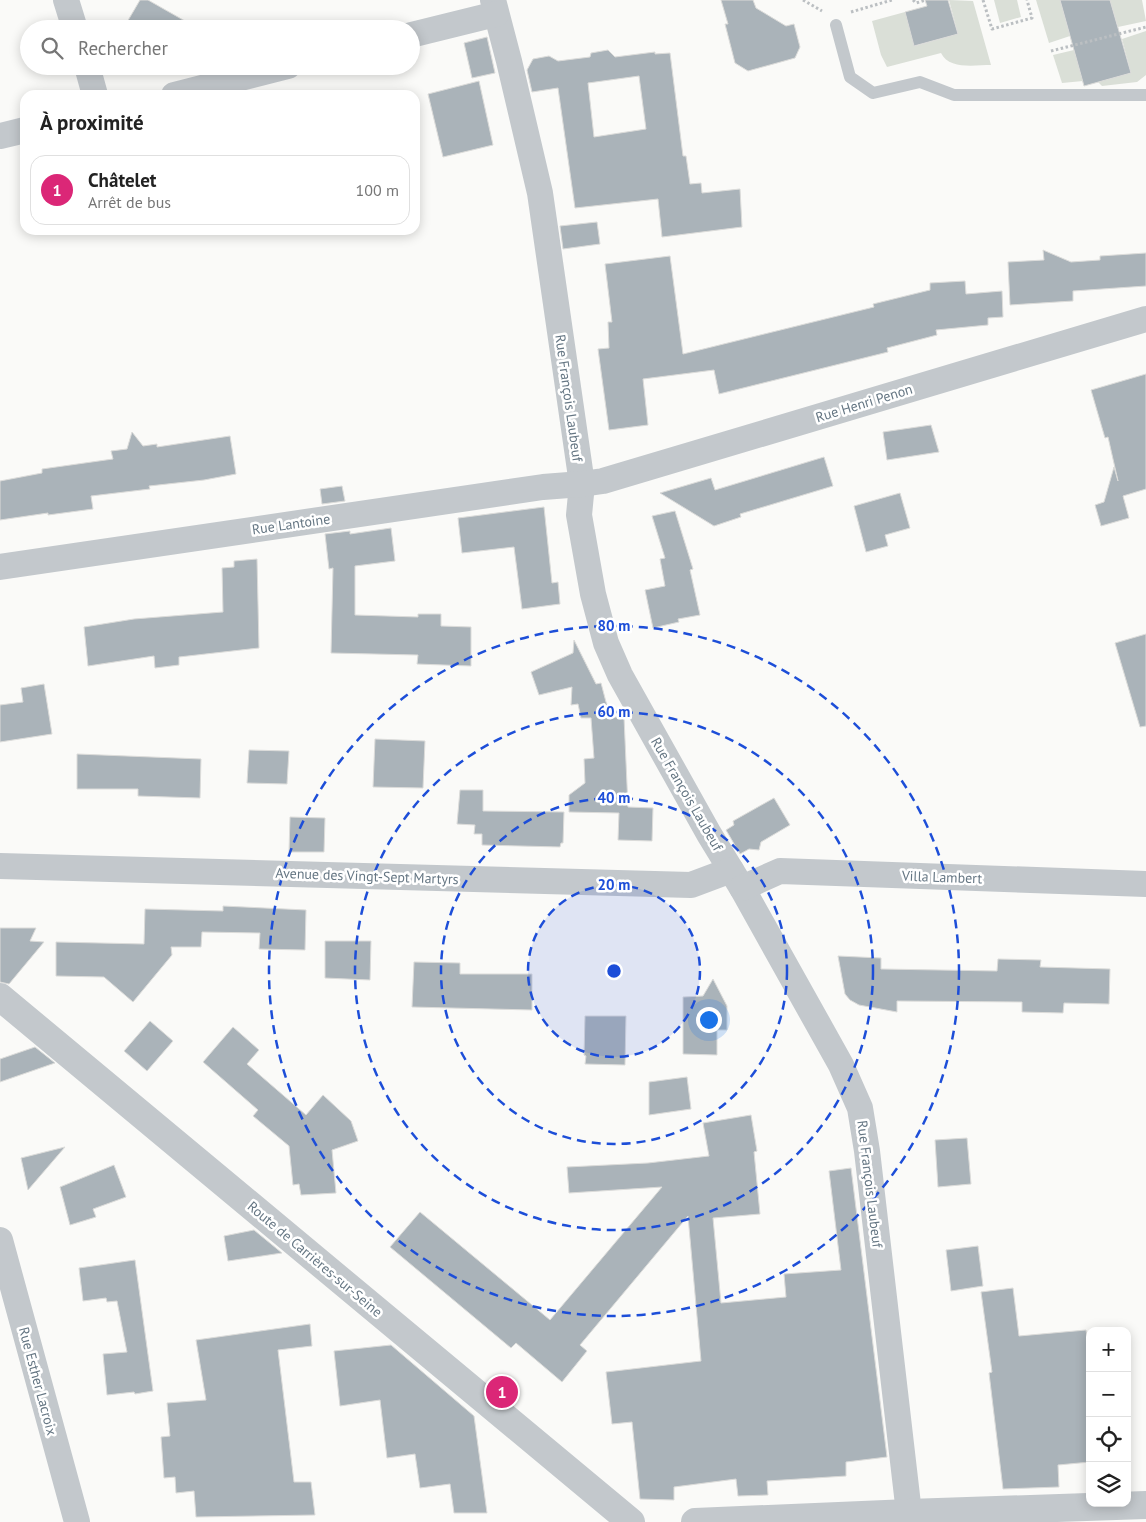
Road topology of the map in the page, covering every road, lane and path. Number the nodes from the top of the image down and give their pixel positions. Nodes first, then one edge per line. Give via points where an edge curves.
1 (66, 0) edge
2 (802, 0) edge
3 (892, 0) edge
4 (913, 0) edge
5 (926, 0) edge
6 (983, 0) edge
7 (1027, 0) edge
8 (494, 7) edge
9 (72, 20) edge
10 (835, 21) junction
11 (1146, 27) edge
12 (420, 32) edge
13 (1051, 51) dead end
14 (89, 75) edge
15 (253, 75) edge
16 (93, 90) edge
17 (194, 90) edge
18 (1146, 95) edge
19 (20, 131) edge
20 (0, 136) edge
21 (1146, 319) edge
22 (582, 484) junction
23 (0, 567) edge
24 (0, 866) edge
25 (736, 879) junction
26 (1146, 884) edge
27 (0, 997) edge
28 (0, 1240) edge
29 (1146, 1505) edge
30 (909, 1513) junction
31 (77, 1522) edge
32 (631, 1522) edge
33 (695, 1522) edge

1 - 9 street
2 - 10 path
3 - 10 path
4 - 5 path via 916,3
6 - 7 path via 992,29 1032,18
8 - 12 street
8 - 22 street, Rue François Laubeuf via 540,193
10 - 18 lane via 850,77 873,93 920,82 954,95
11 - 13 path
14 - 16 street
15 - 17 street
19 - 20 street
21 - 22 street, Rue Henri Penon via 603,481
22 - 23 street, Rue Lantoine
22 - 25 street, Rue François Laubeuf via 580,515 593,594 606,643 649,729
24 - 25 street, Avenue des Vingt-Sept Martyrs via 691,885
25 - 26 street, Villa Lambert via 780,871
25 - 30 street, Rue François Laubeuf via 841,1065 860,1108
27 - 32 street, Route de Carrières-sur-Seine
28 - 31 street, Rue Esther Lacroix
29 - 30 street
30 - 33 street

